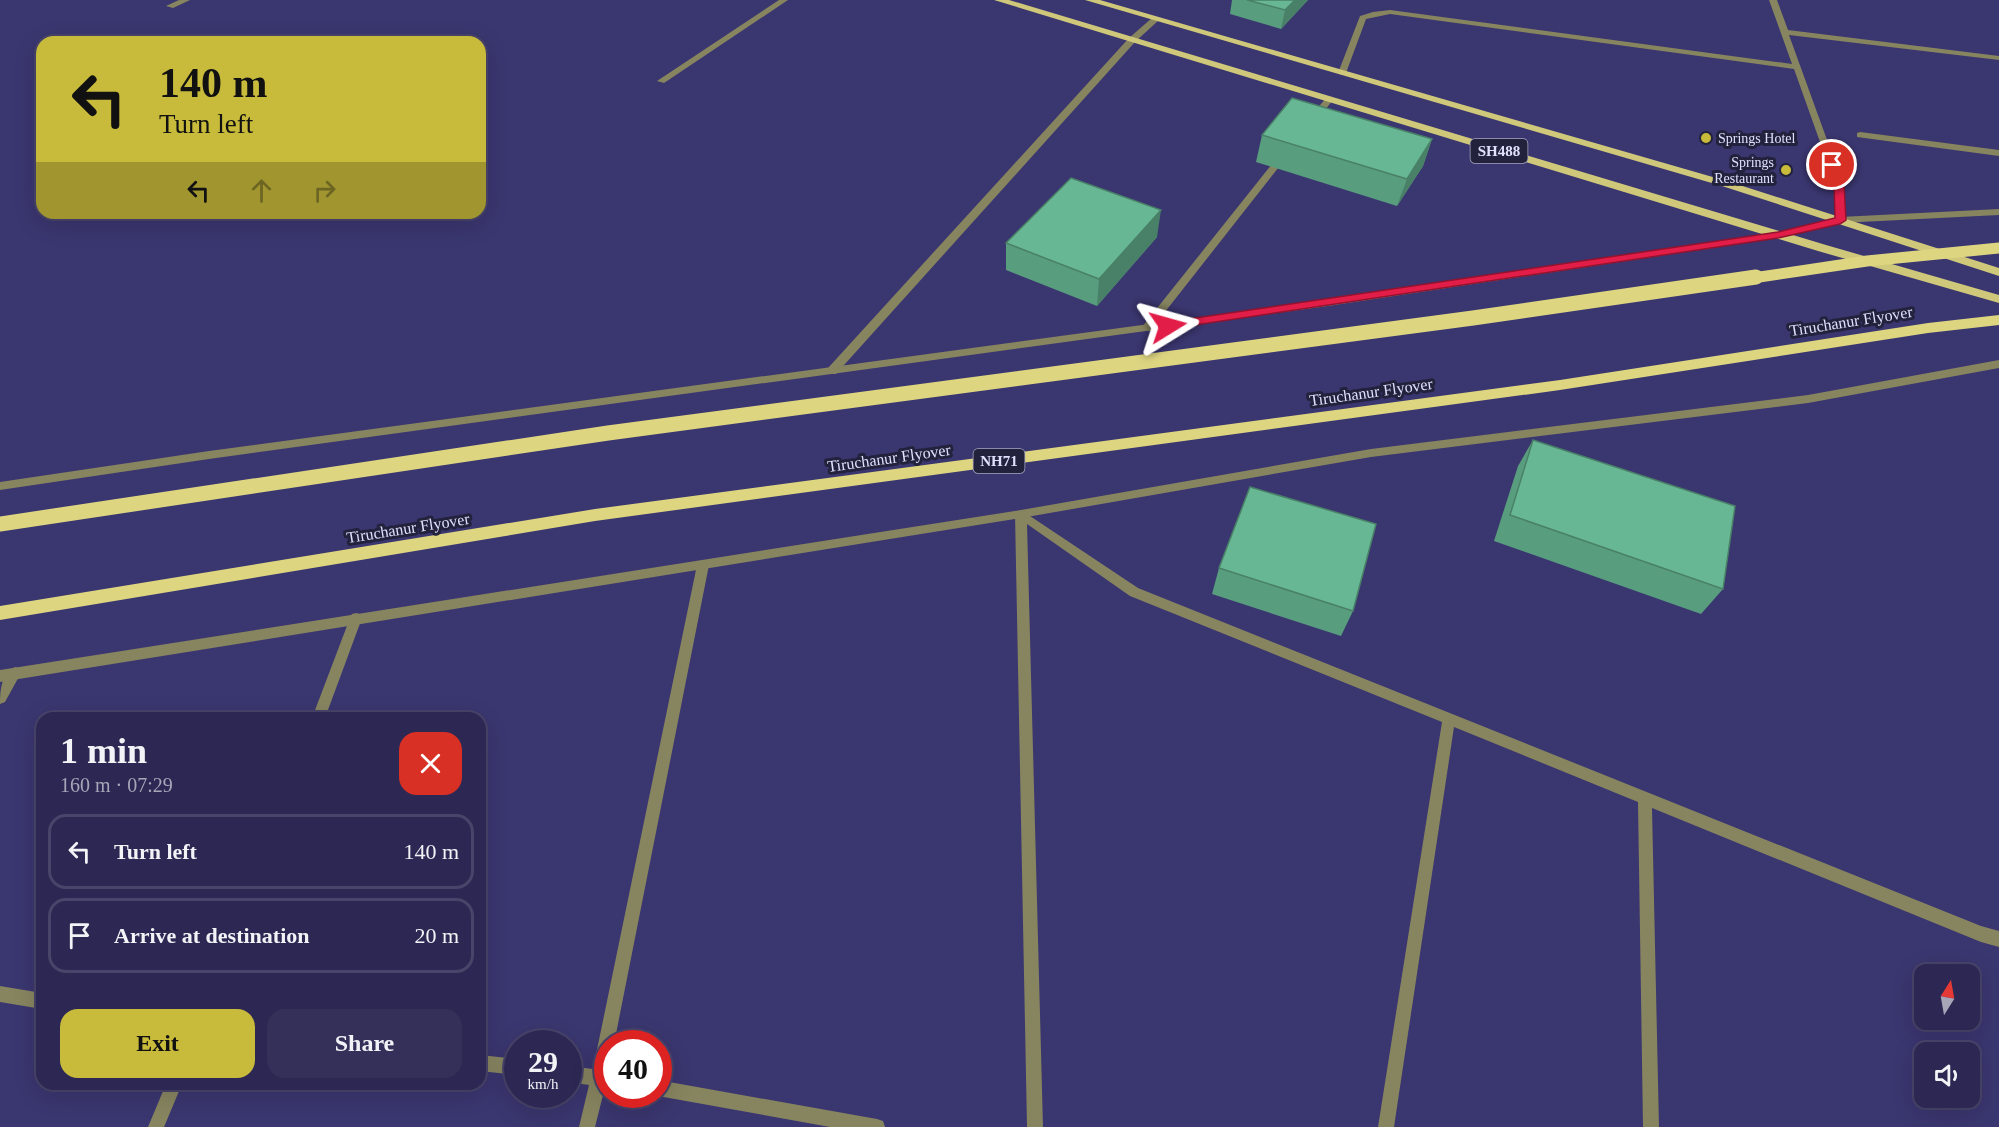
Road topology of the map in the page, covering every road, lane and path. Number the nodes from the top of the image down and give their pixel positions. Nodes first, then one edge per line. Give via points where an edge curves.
1 (186, 0) edge
2 (784, 0) edge
3 (999, 0) edge
4 (1090, 0) edge
5 (1773, 0) edge
6 (170, 6) dead end
7 (1155, 20) junction
8 (1784, 32) junction
9 (1132, 40) junction
10 (1999, 58) edge
11 (1797, 67) junction
12 (1342, 73) junction
13 (661, 81) dead end
14 (1329, 100) junction
15 (1307, 127) edge
16 (1860, 135) dead end
17 (1292, 145) edge
18 (1999, 153) edge
19 (1999, 212) edge
20 (1840, 220) junction
21 (1778, 235) junction
22 (1999, 248) edge
23 (1999, 272) edge
24 (1999, 299) edge
25 (1999, 321) edge
26 (1146, 329) junction
27 (1999, 364) edge
28 (832, 371) junction
29 (0, 486) edge
30 (1021, 514) junction
31 (0, 524) edge
32 (703, 565) junction
33 (0, 613) edge
34 (356, 618) junction
35 (15, 673) junction
36 (0, 676) edge
37 (0, 698) edge
38 (320, 712) edge
39 (1449, 719) junction
40 (1645, 798) junction
41 (1999, 939) edge
42 (0, 994) edge
43 (36, 1000) edge
44 (612, 1030) edge
45 (486, 1064) edge
46 (504, 1066) edge
47 (171, 1090) edge
48 (672, 1091) edge
49 (594, 1106) edge
50 (847, 1124) edge
51 (156, 1127) edge
52 (587, 1127) edge
53 (877, 1127) edge
54 (1035, 1127) edge
55 (1386, 1127) edge
56 (1651, 1127) edge

1 - 6 street
2 - 13 street
3 - 9 main road, SH488
4 - 7 main road, SH488
5 - 8 street
7 - 9 street
7 - 12 main road, SH488
8 - 10 street
8 - 11 street
9 - 14 main road, SH488
9 - 28 street
11 - 12 street via 1390,12 1363,18
11 - 20 street via 1839,184
12 - 20 main road, SH488
14 - 15 street
14 - 21 main road, SH488
16 - 18 street
17 - 26 street
19 - 20 street
20 - 21 street
20 - 23 main road, SH488
21 - 24 main road, SH488
21 - 26 street
22 - 31 highway, bridge via 1866,261 1473,318 608,433
25 - 33 highway, Tiruchanur Flyover / NH71 via 1928,328 1548,387 595,516
26 - 28 street
27 - 30 street via 1808,399 1371,453
28 - 29 street
30 - 32 street
30 - 39 street via 1134,592
30 - 54 street
32 - 34 street
32 - 44 street
34 - 35 street
34 - 38 street
35 - 36 street
35 - 37 street
39 - 40 street
39 - 55 street
40 - 41 street
40 - 56 street
42 - 43 street
45 - 46 street
47 - 51 street
48 - 50 street
49 - 52 street
50 - 53 street

